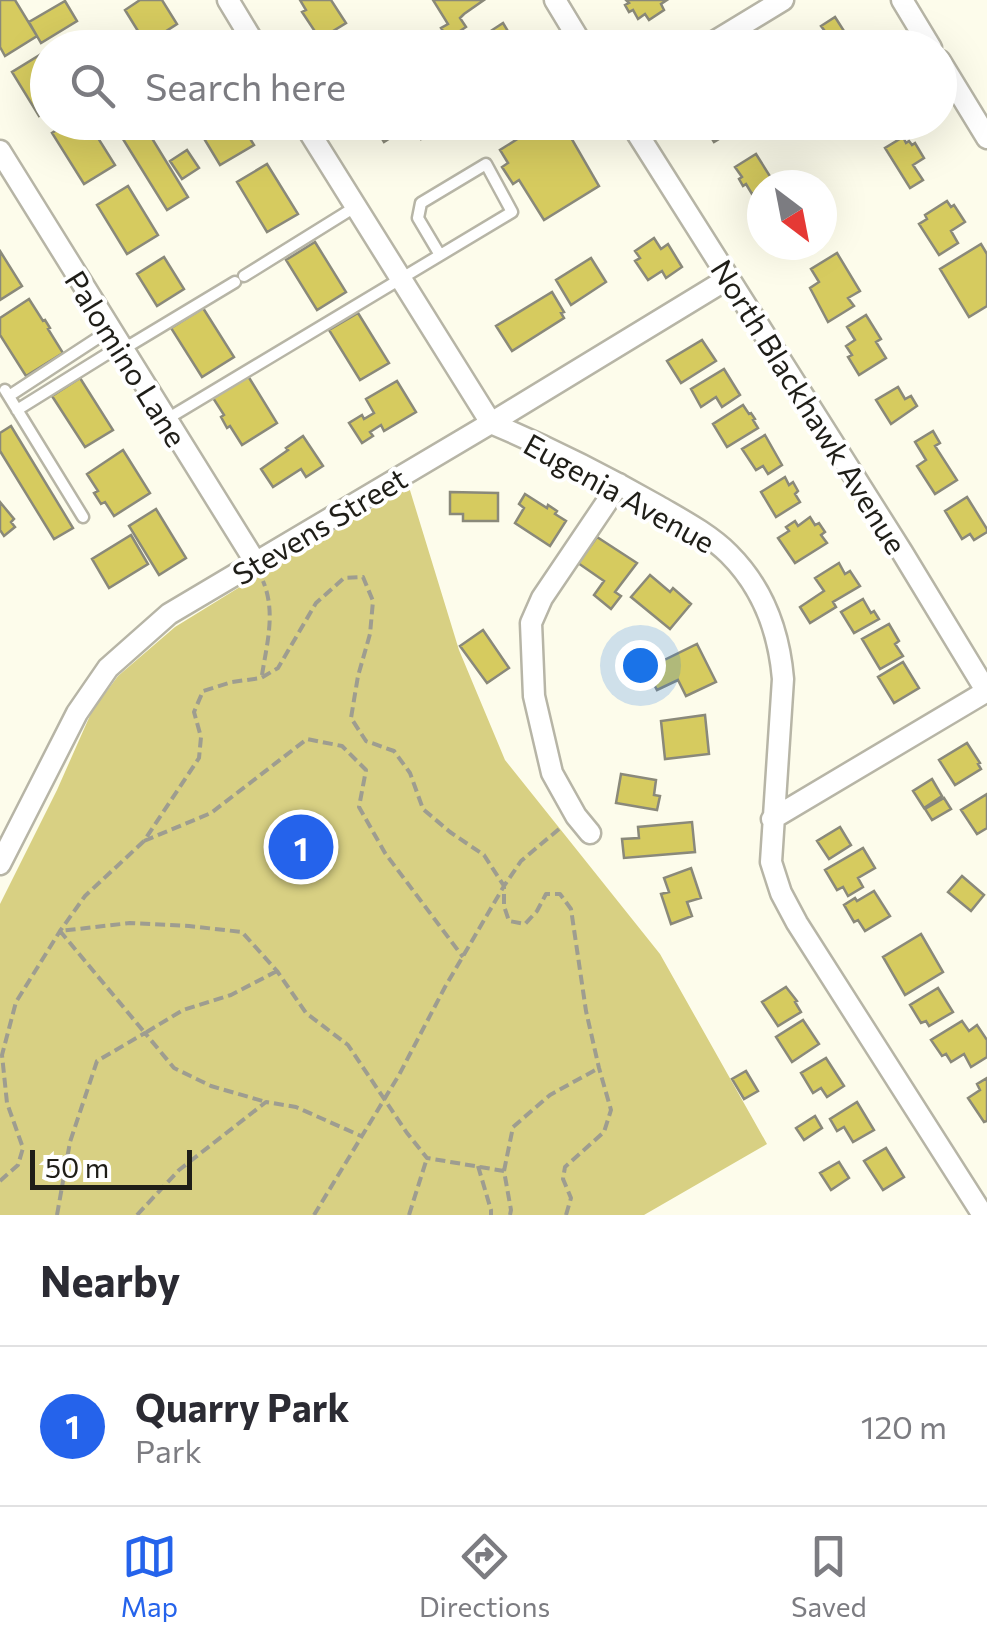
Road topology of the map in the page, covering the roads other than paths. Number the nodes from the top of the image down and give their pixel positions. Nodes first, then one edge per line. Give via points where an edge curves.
1 (228, 0) edge
2 (554, 0) edge
3 (784, 0) edge
4 (902, 0) edge
5 (246, 30) edge
6 (573, 30) edge
7 (734, 30) edge
8 (920, 30) edge
9 (957, 89) edge
10 (987, 138) edge
11 (314, 140) edge
12 (642, 140) edge
13 (0, 151) edge
14 (356, 207) junction
15 (440, 255) junction
16 (730, 278) junction
17 (399, 279) junction
18 (117, 342) junction
19 (18, 410) junction
20 (166, 420) junction
21 (491, 423) junction
22 (619, 484) junction
23 (83, 517) dead end
24 (256, 563) junction
25 (987, 691) edge
26 (772, 819) junction
27 (590, 833) dead end
28 (0, 864) edge
29 (984, 1215) edge

1 - 5 street
2 - 6 street
3 - 7 street
4 - 8 street
9 - 10 street
11 - 14 street, Eugenia Avenue
12 - 16 street, North Blackhawk Avenue
13 - 18 street, Palomino Lane
14 - 17 street, Eugenia Avenue
14 - 18 lane via 240,279
15 - 15 lane via 512,212 486,164 420,204 418,218
15 - 17 lane
16 - 21 street, Stevens Street
16 - 25 street, North Blackhawk Avenue
17 - 20 lane
17 - 21 street, Eugenia Avenue
18 - 19 lane
18 - 19 lane via 7,393
18 - 20 street, Palomino Lane
19 - 23 lane
20 - 24 street, Palomino Lane
21 - 22 street, Eugenia Avenue
21 - 24 street, Stevens Street
22 - 26 street, Eugenia Avenue via 720,547 762,597 783,679
22 - 27 street via 531,624 534,696 552,772
24 - 28 street, Stevens Street via 170,614 108,668 76,713
25 - 26 street
26 - 29 street, Eugenia Avenue via 771,862 797,923

